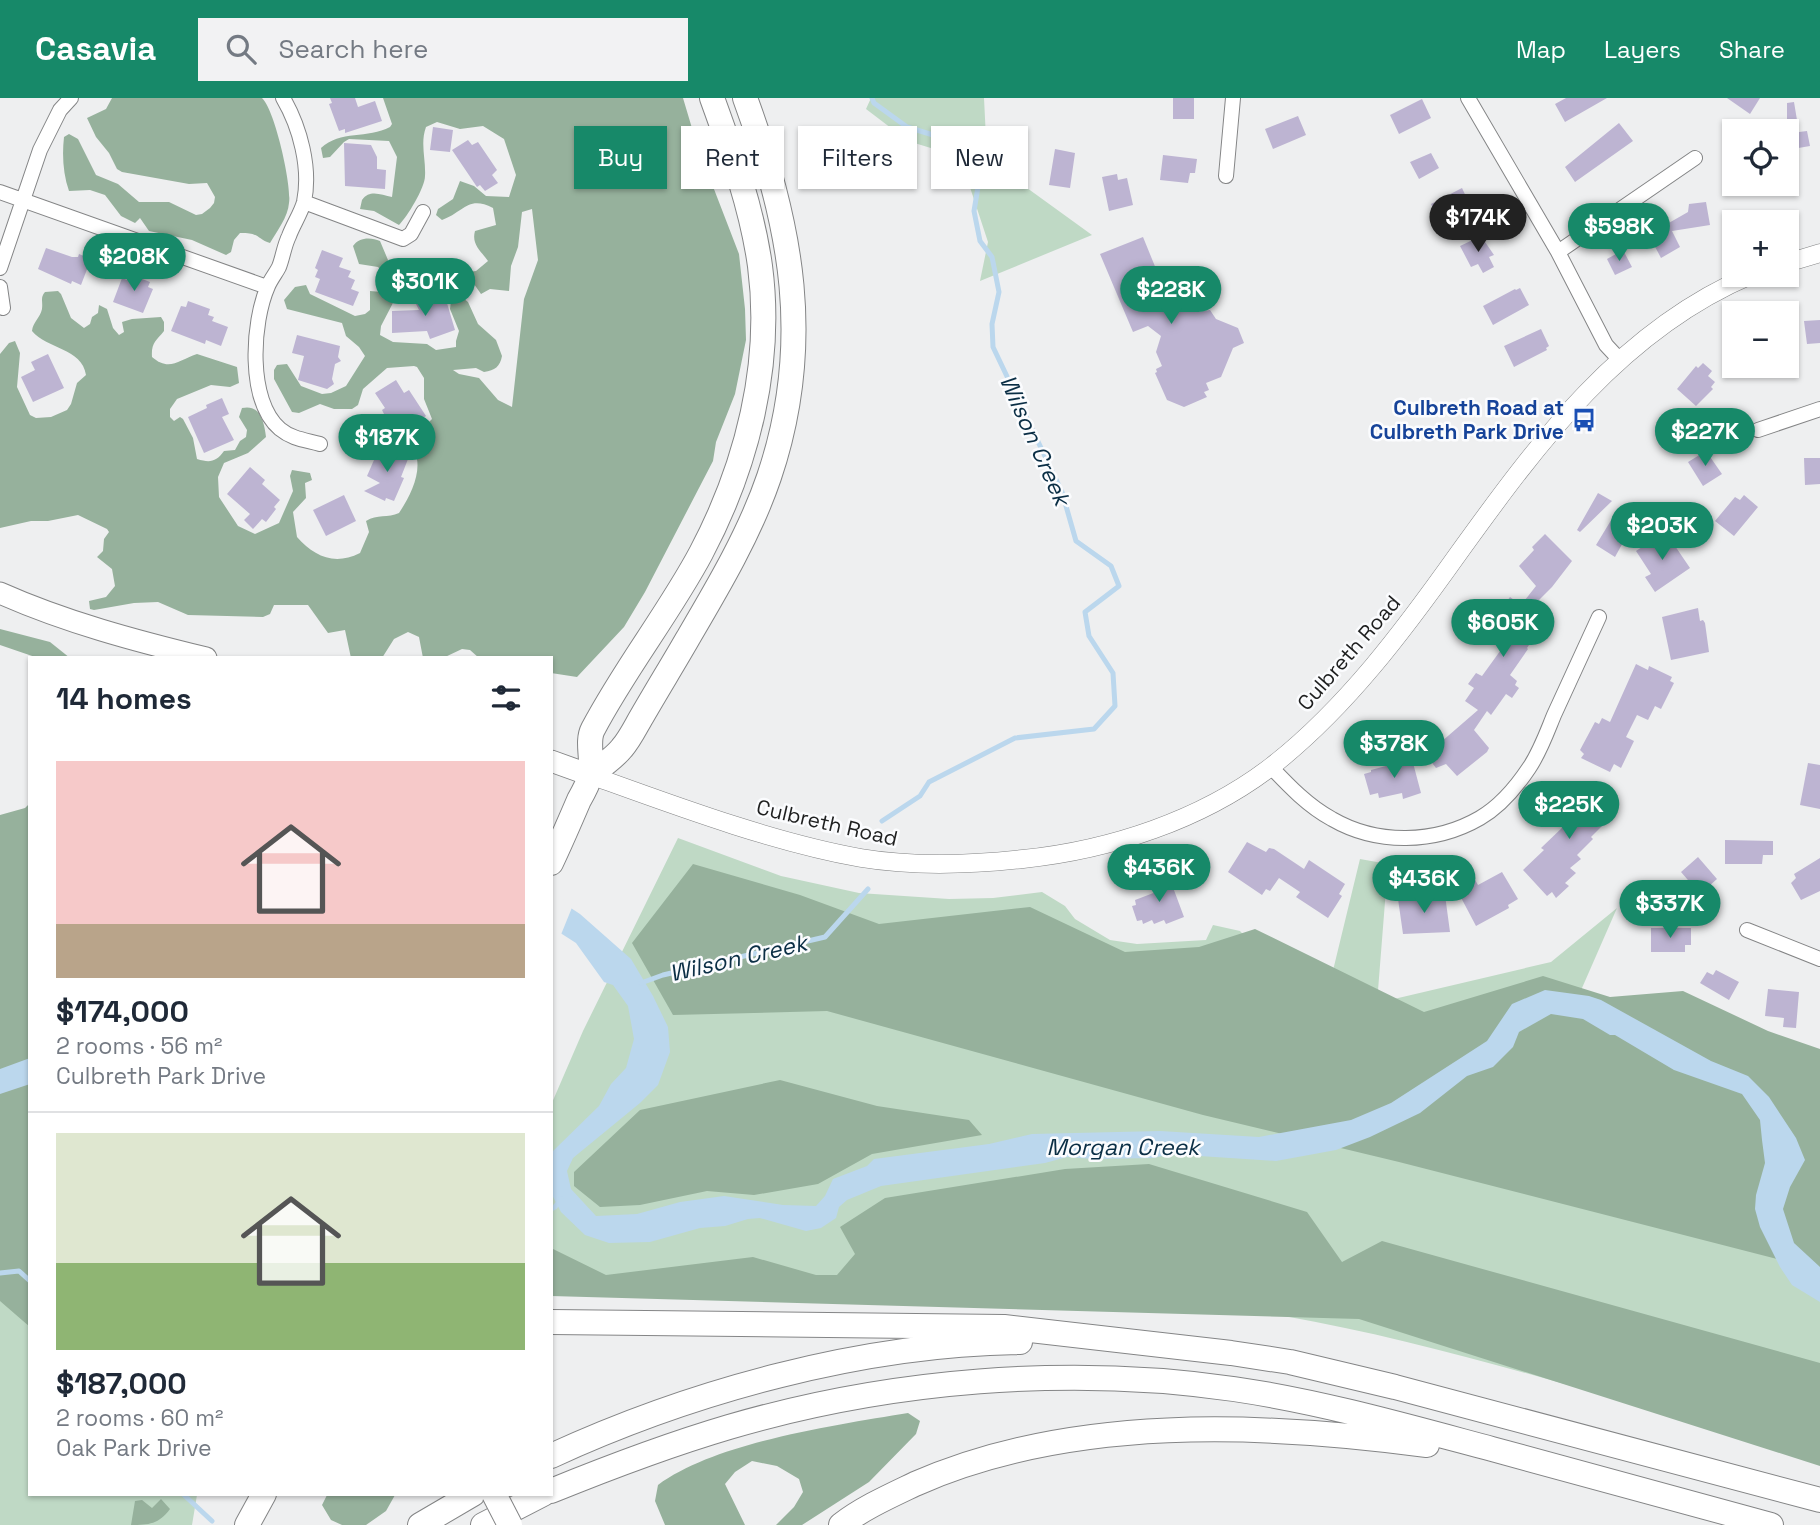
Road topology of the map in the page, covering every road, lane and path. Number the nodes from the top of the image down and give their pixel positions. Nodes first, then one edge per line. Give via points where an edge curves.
1 (71, 98) edge
2 (283, 98) edge
3 (712, 98) edge
4 (745, 98) edge
5 (1233, 98) edge
6 (1468, 98) edge
7 (1695, 158) dead end
8 (1226, 176) dead end
9 (0, 192) edge
10 (24, 201) junction
11 (304, 202) junction
12 (423, 212) dead end
13 (1558, 252) junction
14 (1820, 253) edge
15 (1799, 259) edge
16 (0, 268) edge
17 (0, 287) edge
18 (267, 287) junction
19 (1724, 287) edge
20 (3, 308) dead end
21 (1619, 359) junction
22 (1820, 409) edge
23 (1758, 430) dead end
24 (320, 444) dead end
25 (0, 593) edge
26 (1599, 617) dead end
27 (198, 656) edge
28 (553, 762) edge
29 (1270, 767) junction
30 (590, 775) junction
31 (553, 858) edge
32 (1747, 930) dead end
33 (1820, 959) edge
34 (553, 1322) edge
35 (1136, 1343) junction
36 (553, 1455) edge
37 (1518, 1457) junction
38 (553, 1490) edge
39 (263, 1496) edge
40 (470, 1496) edge
41 (495, 1496) edge
42 (539, 1496) edge
43 (1820, 1500) edge
44 (247, 1525) edge
45 (420, 1525) edge
46 (483, 1525) edge
47 (510, 1525) edge
48 (841, 1525) edge
49 (1771, 1525) edge

1 - 10 street via 40,150
2 - 11 street via 295,119 305,160
3 - 30 highway via 743,188 760,267 763,330 753,413 718,520 591,732
4 - 30 highway via 777,195 792,283 794,332 781,432 769,477 711,600 623,747
5 - 8 street
6 - 13 street
7 - 13 street
9 - 10 street
10 - 16 street
10 - 18 street
11 - 12 street via 402,239 411,234
11 - 18 street
13 - 21 street via 1606,345
14 - 15 street
17 - 20 street
18 - 24 street via 255,360 266,408 290,436
19 - 21 street, Culbreth Road via 1682,311
21 - 29 street, Culbreth Road via 1547,437 1369,671
22 - 23 street
25 - 27 main road via 34,608
26 - 29 street via 1530,767 1507,796 1481,817 1448,831 1381,838 1330,818
28 - 30 main road
29 - 30 street, Culbreth Road via 1213,803 1126,840 1057,856 969,864 912,864 848,855 737,825
30 - 31 highway
32 - 33 street
34 - 35 highway via 1004,1327
35 - 36 highway via 1005,1342 835,1364 716,1392
35 - 43 highway via 1290,1362
37 - 38 highway via 1305,1401 1231,1389 1044,1378 944,1384 824,1404 730,1426
37 - 48 highway via 1348,1435 1197,1430 1083,1438 985,1457 890,1495
37 - 49 highway
39 - 44 highway
40 - 45 highway
41 - 47 highway, bridge
42 - 46 highway

